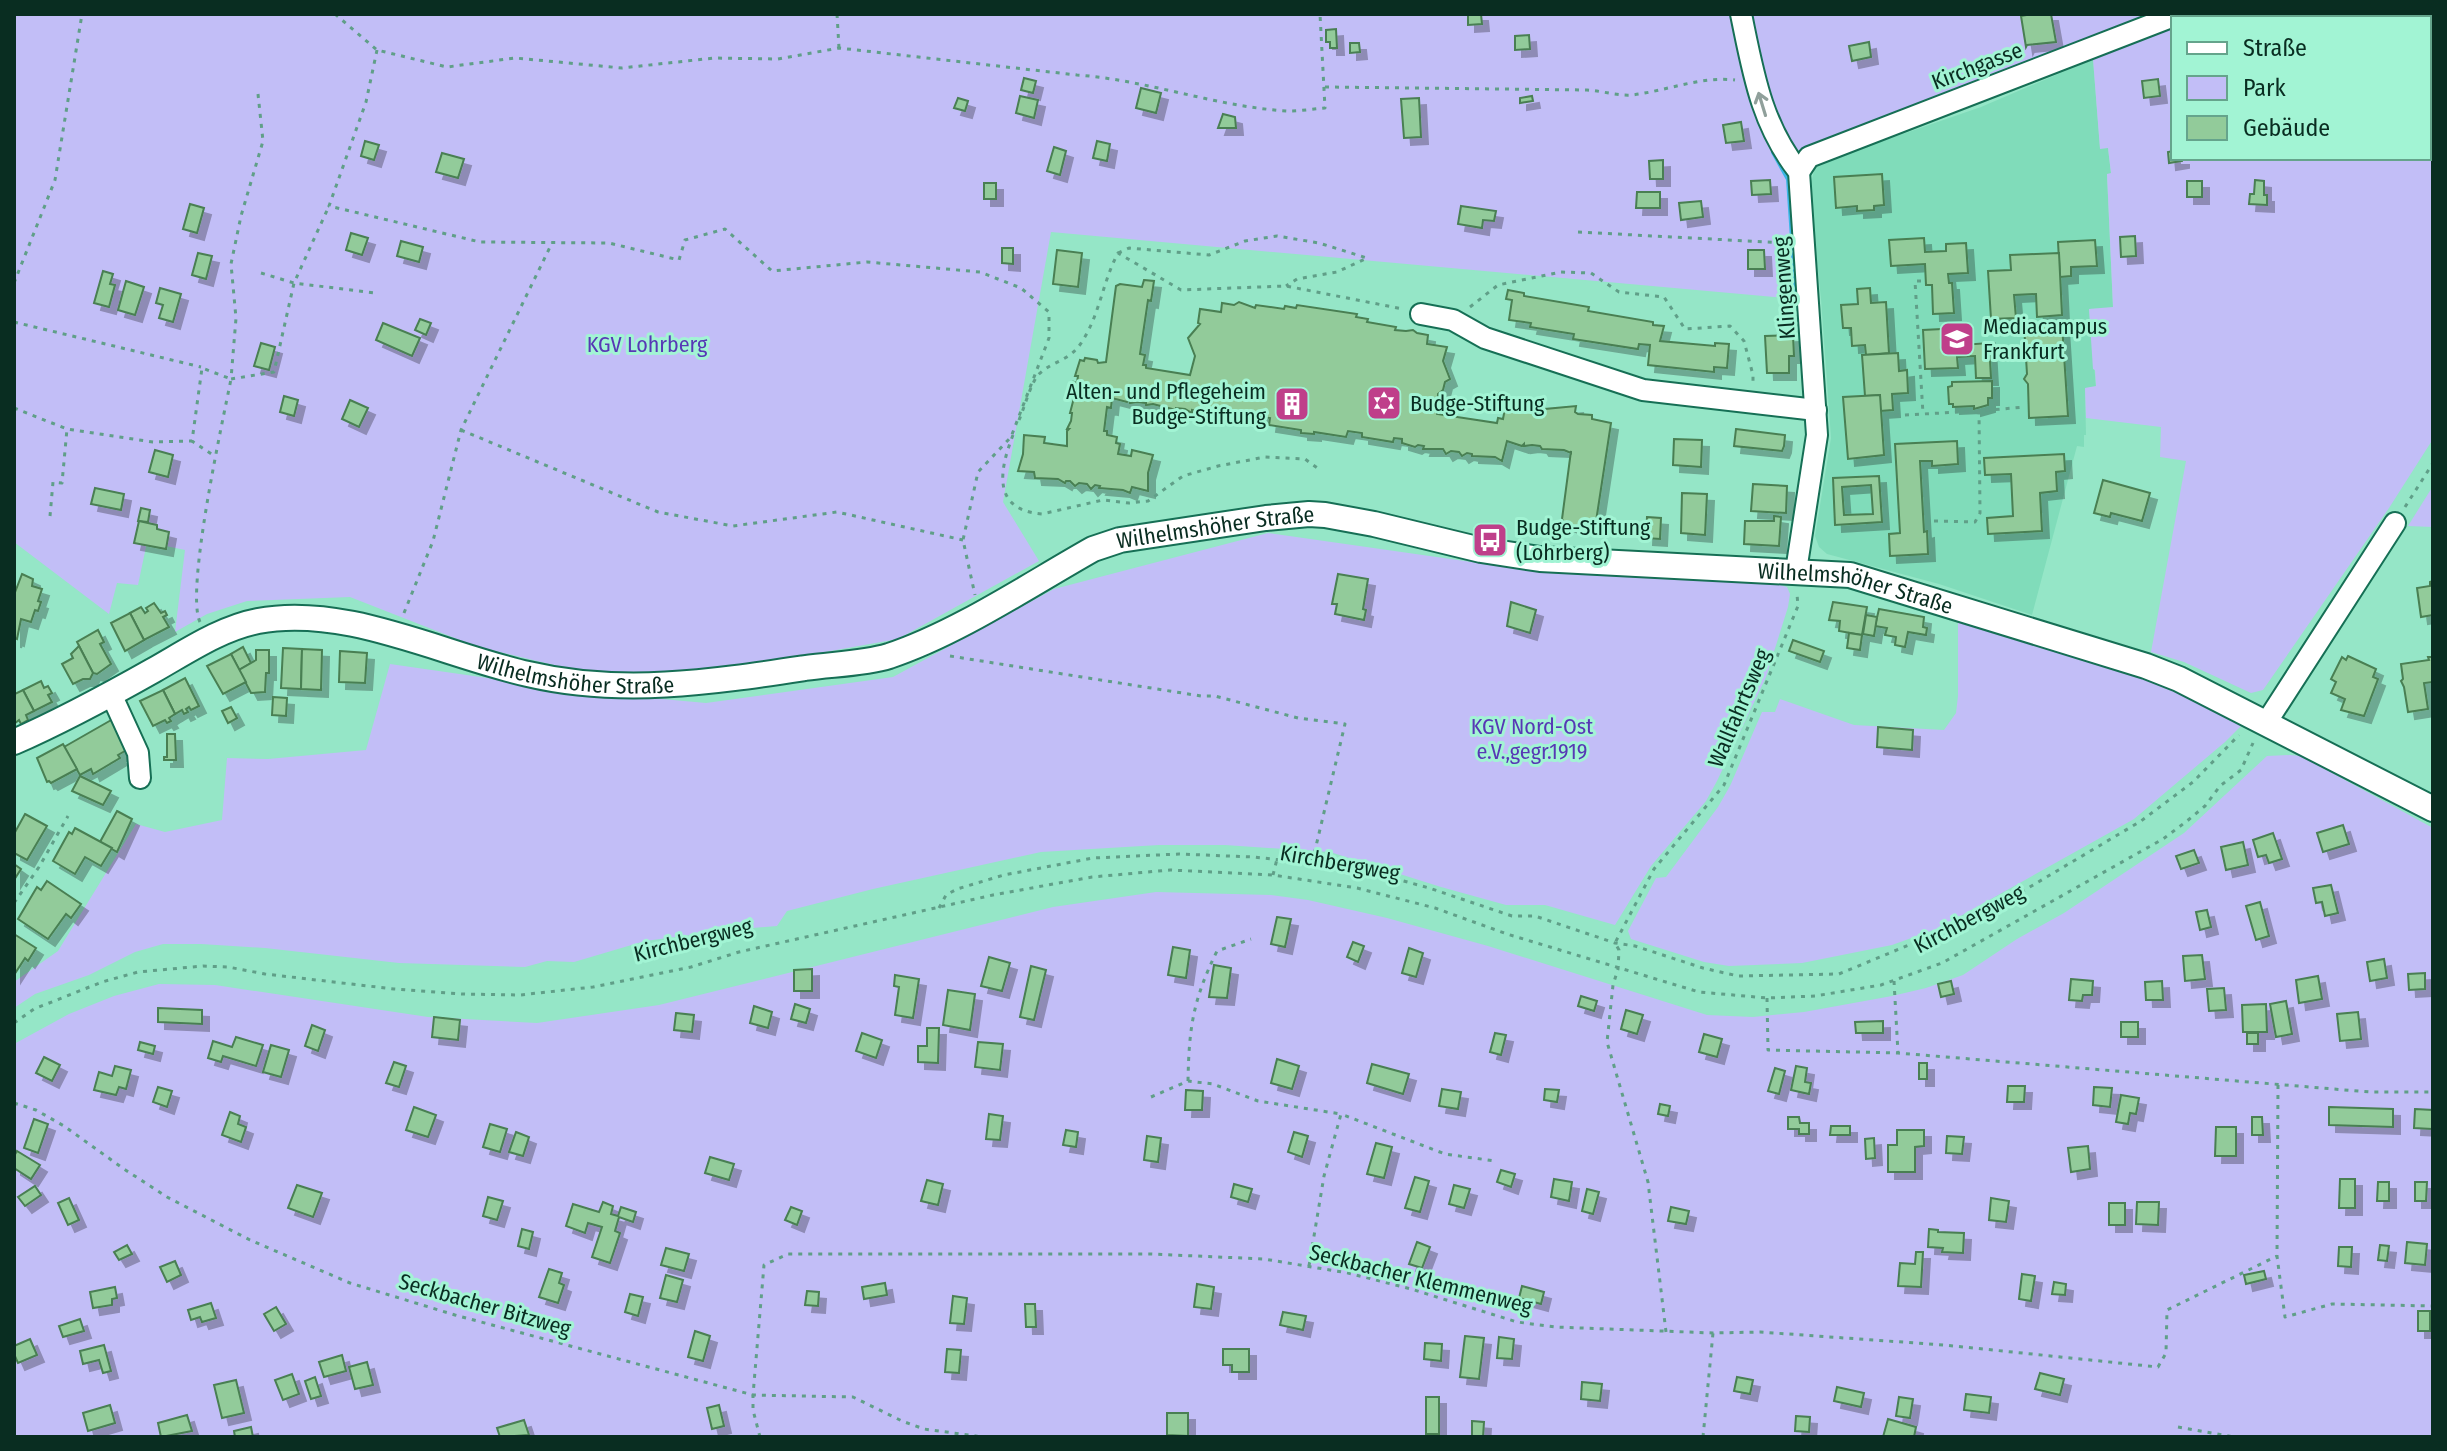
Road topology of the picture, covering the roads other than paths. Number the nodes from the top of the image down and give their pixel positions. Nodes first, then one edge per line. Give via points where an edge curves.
1 (1741, 14) edge
2 (2171, 17) edge
3 (1799, 172) junction
4 (1421, 314) road end
5 (1816, 410) junction
6 (2395, 523) road end
7 (1796, 571) junction
8 (111, 694) junction
9 (2261, 720) junction
10 (14, 742) edge
11 (140, 778) dead end
12 (2433, 809) edge

3 -> 1 street, Klingenweg via 1768,122
2 - 3 street, Kirchgasse via 1809,157
3 - 5 street, Klingenweg
4 - 5 street via 1453,320 1485,338 1643,390
5 - 7 street, Klingenweg via 1817,435
6 - 9 street
7 - 8 main road, Wilhelmshöher Straße via 1540,559 1309,514 1120,540 1093,549 979,614 886,657 699,683 584,684 480,662 345,621 300,616 256,621 209,639
7 - 9 main road, Wilhelmshöher Straße via 1850,575 2146,666
8 - 10 main road, Wilhelmshöher Straße
8 - 11 street via 138,753
9 - 12 main road, Wilhelmshöher Straße

